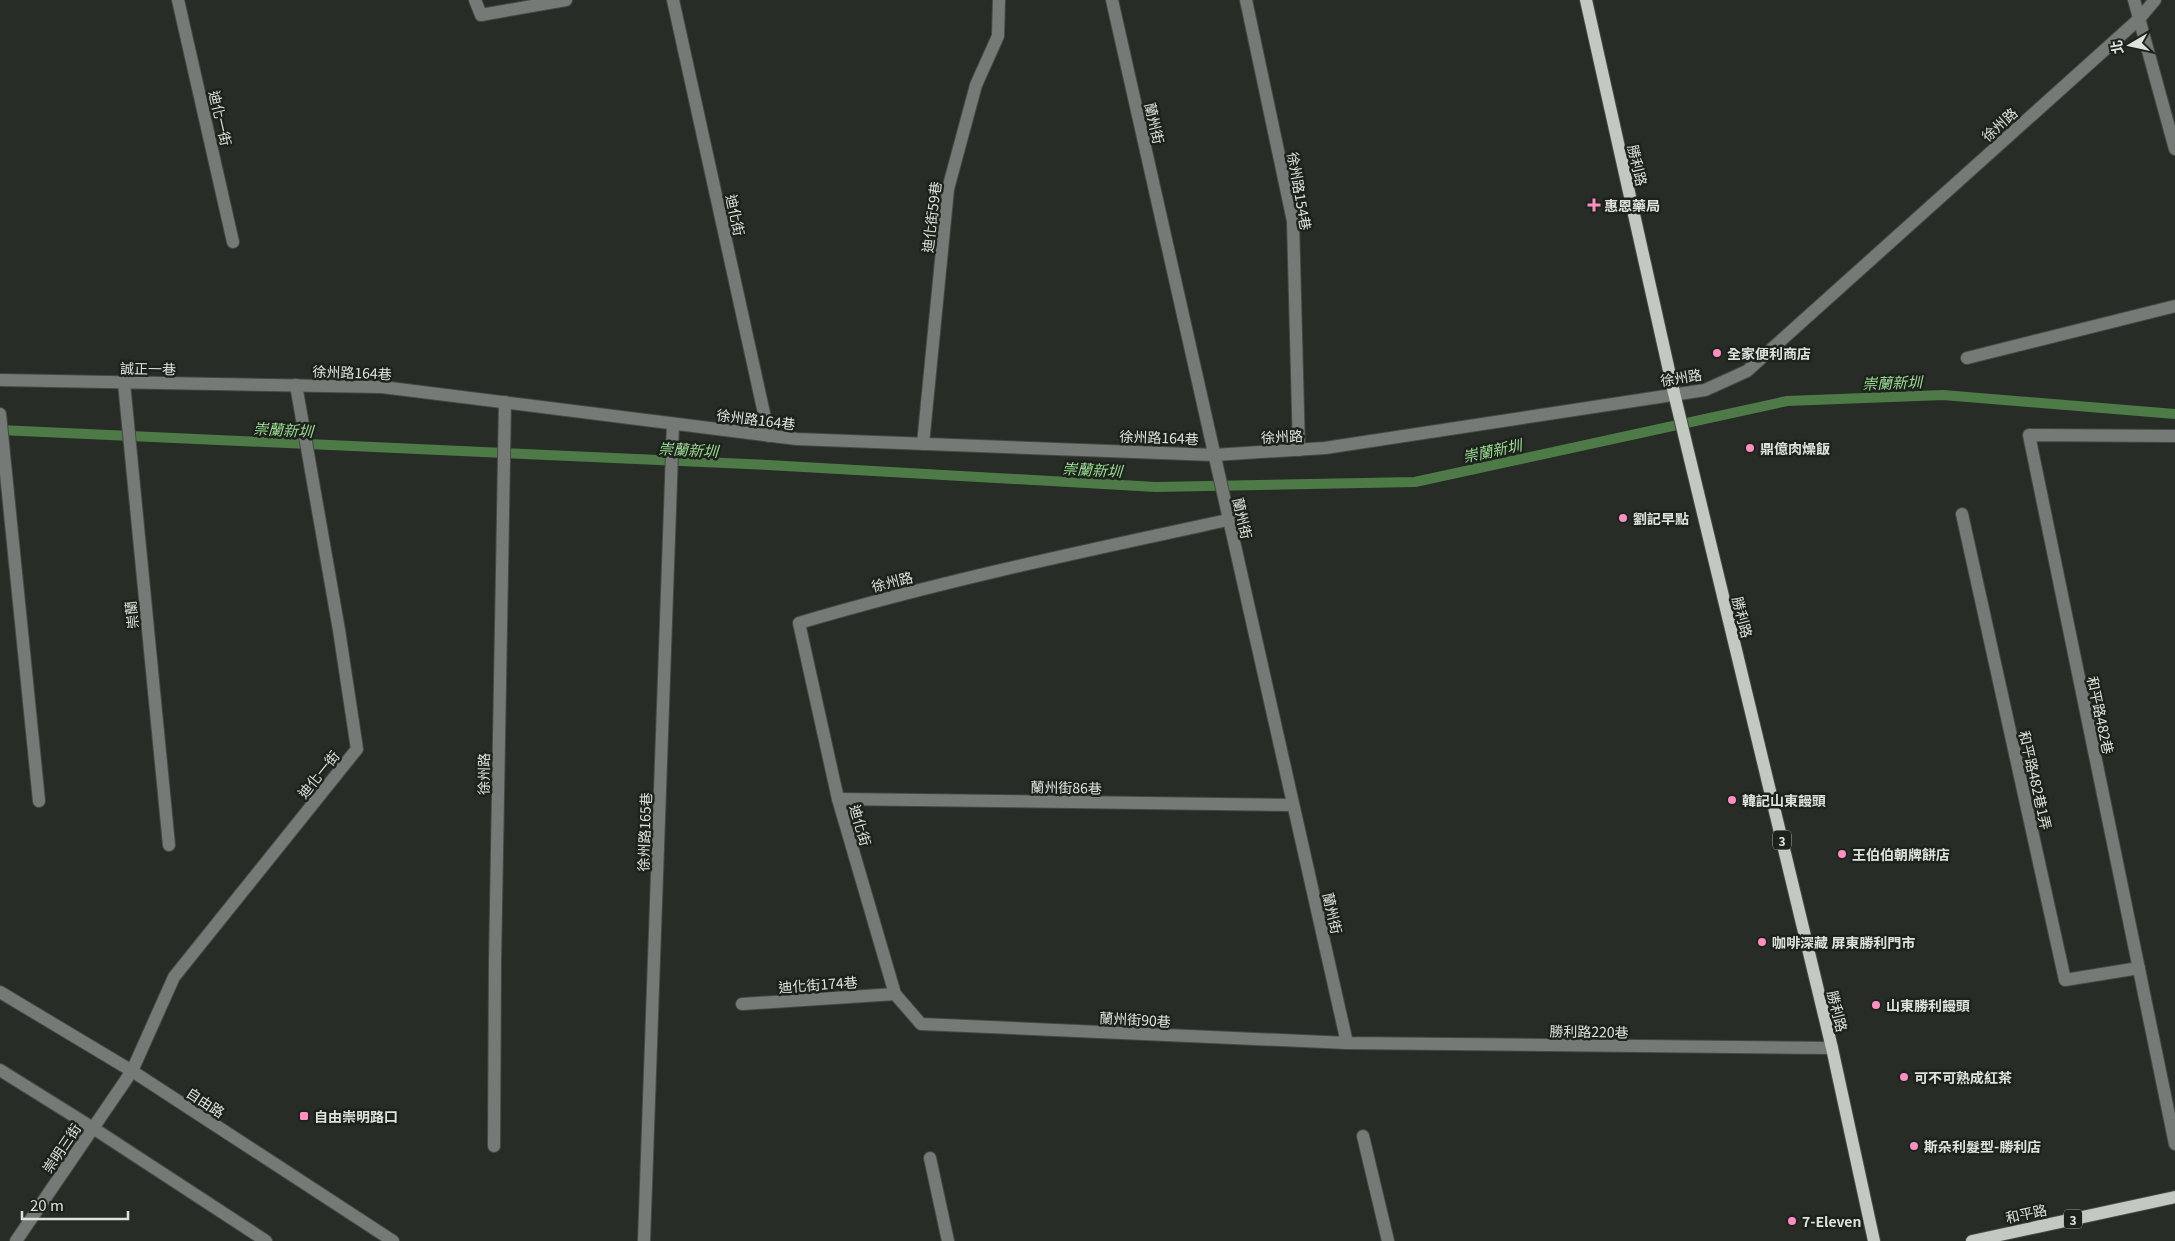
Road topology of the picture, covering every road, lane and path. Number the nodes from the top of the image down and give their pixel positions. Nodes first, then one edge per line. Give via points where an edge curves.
1 (178, 0) edge
2 (475, 0) edge
3 (566, 0) edge
4 (673, 0) edge
5 (1000, 0) edge
6 (1112, 0) edge
7 (1246, 0) edge
8 (1586, 0) edge
9 (2134, 0) edge
10 (2155, 0) edge
11 (2139, 19) junction
12 (2175, 149) edge
13 (233, 242) dead end
14 (2175, 306) edge
15 (1967, 358) dead end
16 (0, 380) edge
17 (124, 383) junction
18 (296, 385) junction
19 (1674, 393) junction
20 (505, 402) junction
21 (0, 414) edge
22 (673, 424) junction
23 (769, 436) junction
24 (2175, 436) edge
25 (923, 444) junction
26 (1298, 450) junction
27 (1214, 454) junction
28 (1962, 514) dead end
29 (1228, 520) junction
30 (799, 623) joint
31 (838, 799) junction
32 (39, 801) dead end
33 (1293, 804) junction
34 (169, 845) dead end
35 (2139, 968) junction
36 (0, 992) edge
37 (895, 994) junction
38 (742, 1004) dead end
39 (922, 1024) joint
40 (1347, 1043) junction
41 (1832, 1048) junction
42 (0, 1070) edge
43 (132, 1071) junction
44 (93, 1128) junction
45 (1363, 1136) dead end
46 (2175, 1144) edge
47 (494, 1146) dead end
48 (930, 1158) dead end
49 (2175, 1197) edge
50 (16, 1241) edge
51 (266, 1241) edge
52 (393, 1241) edge
53 (644, 1241) edge
54 (948, 1241) edge
55 (1388, 1241) edge
56 (1874, 1241) edge
57 (1972, 1241) edge

1 - 13 street, 迪化一街
2 - 3 street via 481,15
4 - 23 street, 迪化街
5 - 25 street, 迪化街59巷 via 998,36 976,85 948,189
6 - 27 street, 蘭州街
7 - 26 street, 徐州路154巷 via 1293,221
8 - 19 main road, 勝利路 / 3
9 - 11 street
10 - 11 street, 徐州路
11 - 12 street
11 - 19 street, 徐州路 via 1747,371 1705,390
14 - 15 street
16 - 17 street, 誠正一巷
17 - 18 street, 誠正一巷
17 - 34 street, 崇蘭
18 - 20 street, 徐州路164巷 via 382,386
18 - 43 street, 迪化一街 via 357,749 174,977
19 - 26 street, 徐州路
19 - 41 main road, 勝利路 / 3
20 - 22 street, 徐州路164巷
20 - 47 street, 徐州路
21 - 32 street
22 - 23 street, 徐州路164巷
22 - 53 street, 徐州路165巷
23 - 25 street, 徐州路164巷
24 - 35 street, 和平路482巷 via 2029,435
25 - 27 street, 徐州路164巷
26 - 27 street, 徐州路
27 - 29 street, 蘭州街
28 - 35 street, 和平路482巷1弄 via 2065,980
29 - 30 street, 徐州路 via 1014,566
29 - 33 street, 蘭州街
30 - 31 street, 迪化街
31 - 33 street, 蘭州街86巷
31 - 37 street, 迪化街
33 - 40 street, 蘭州街
35 - 46 street, 和平路482巷
36 - 43 street, 自由路
37 - 38 street, 迪化街174巷
37 - 39 street, 迪化街
39 - 40 street, 蘭州街90巷
40 - 41 street, 勝利路220巷
41 - 56 main road, 勝利路 / 3
42 - 44 street
43 - 44 street, 崇明三街
43 - 52 street, 自由路
44 - 50 street, 崇明三街
44 - 51 street
45 - 55 street
48 - 54 street
49 - 57 main road, 和平路 / 3

